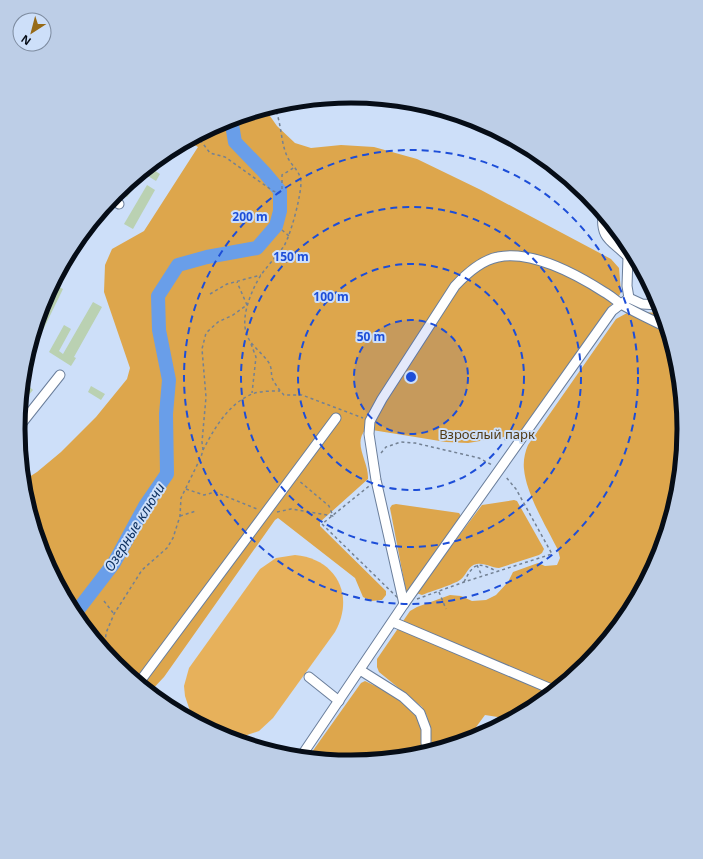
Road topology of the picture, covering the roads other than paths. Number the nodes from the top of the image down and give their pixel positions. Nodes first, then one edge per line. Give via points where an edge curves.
1 (603, 221) edge
2 (629, 298) junction
3 (621, 304) junction
4 (653, 305) edge
5 (661, 324) edge
6 (60, 375) dead end
7 (336, 418) dead end
8 (26, 419) edge
9 (404, 604) junction
10 (393, 622) junction
11 (360, 670) junction
12 (309, 677) dead end
13 (141, 679) edge
14 (550, 689) edge
15 (339, 702) junction
16 (427, 747) edge
17 (304, 752) edge

1 - 2 street via 602,229 610,241 628,257
2 - 3 street
2 - 4 street via 642,304
3 - 5 street
3 - 9 street via 612,311
3 - 9 street via 555,265 518,256 498,257 483,263 455,286 370,420 369,434
6 - 8 street
7 - 13 street
9 - 10 street
10 - 11 street
10 - 14 street
11 - 15 street
11 - 16 street via 403,697 420,713 426,729
12 - 15 street
15 - 17 street

